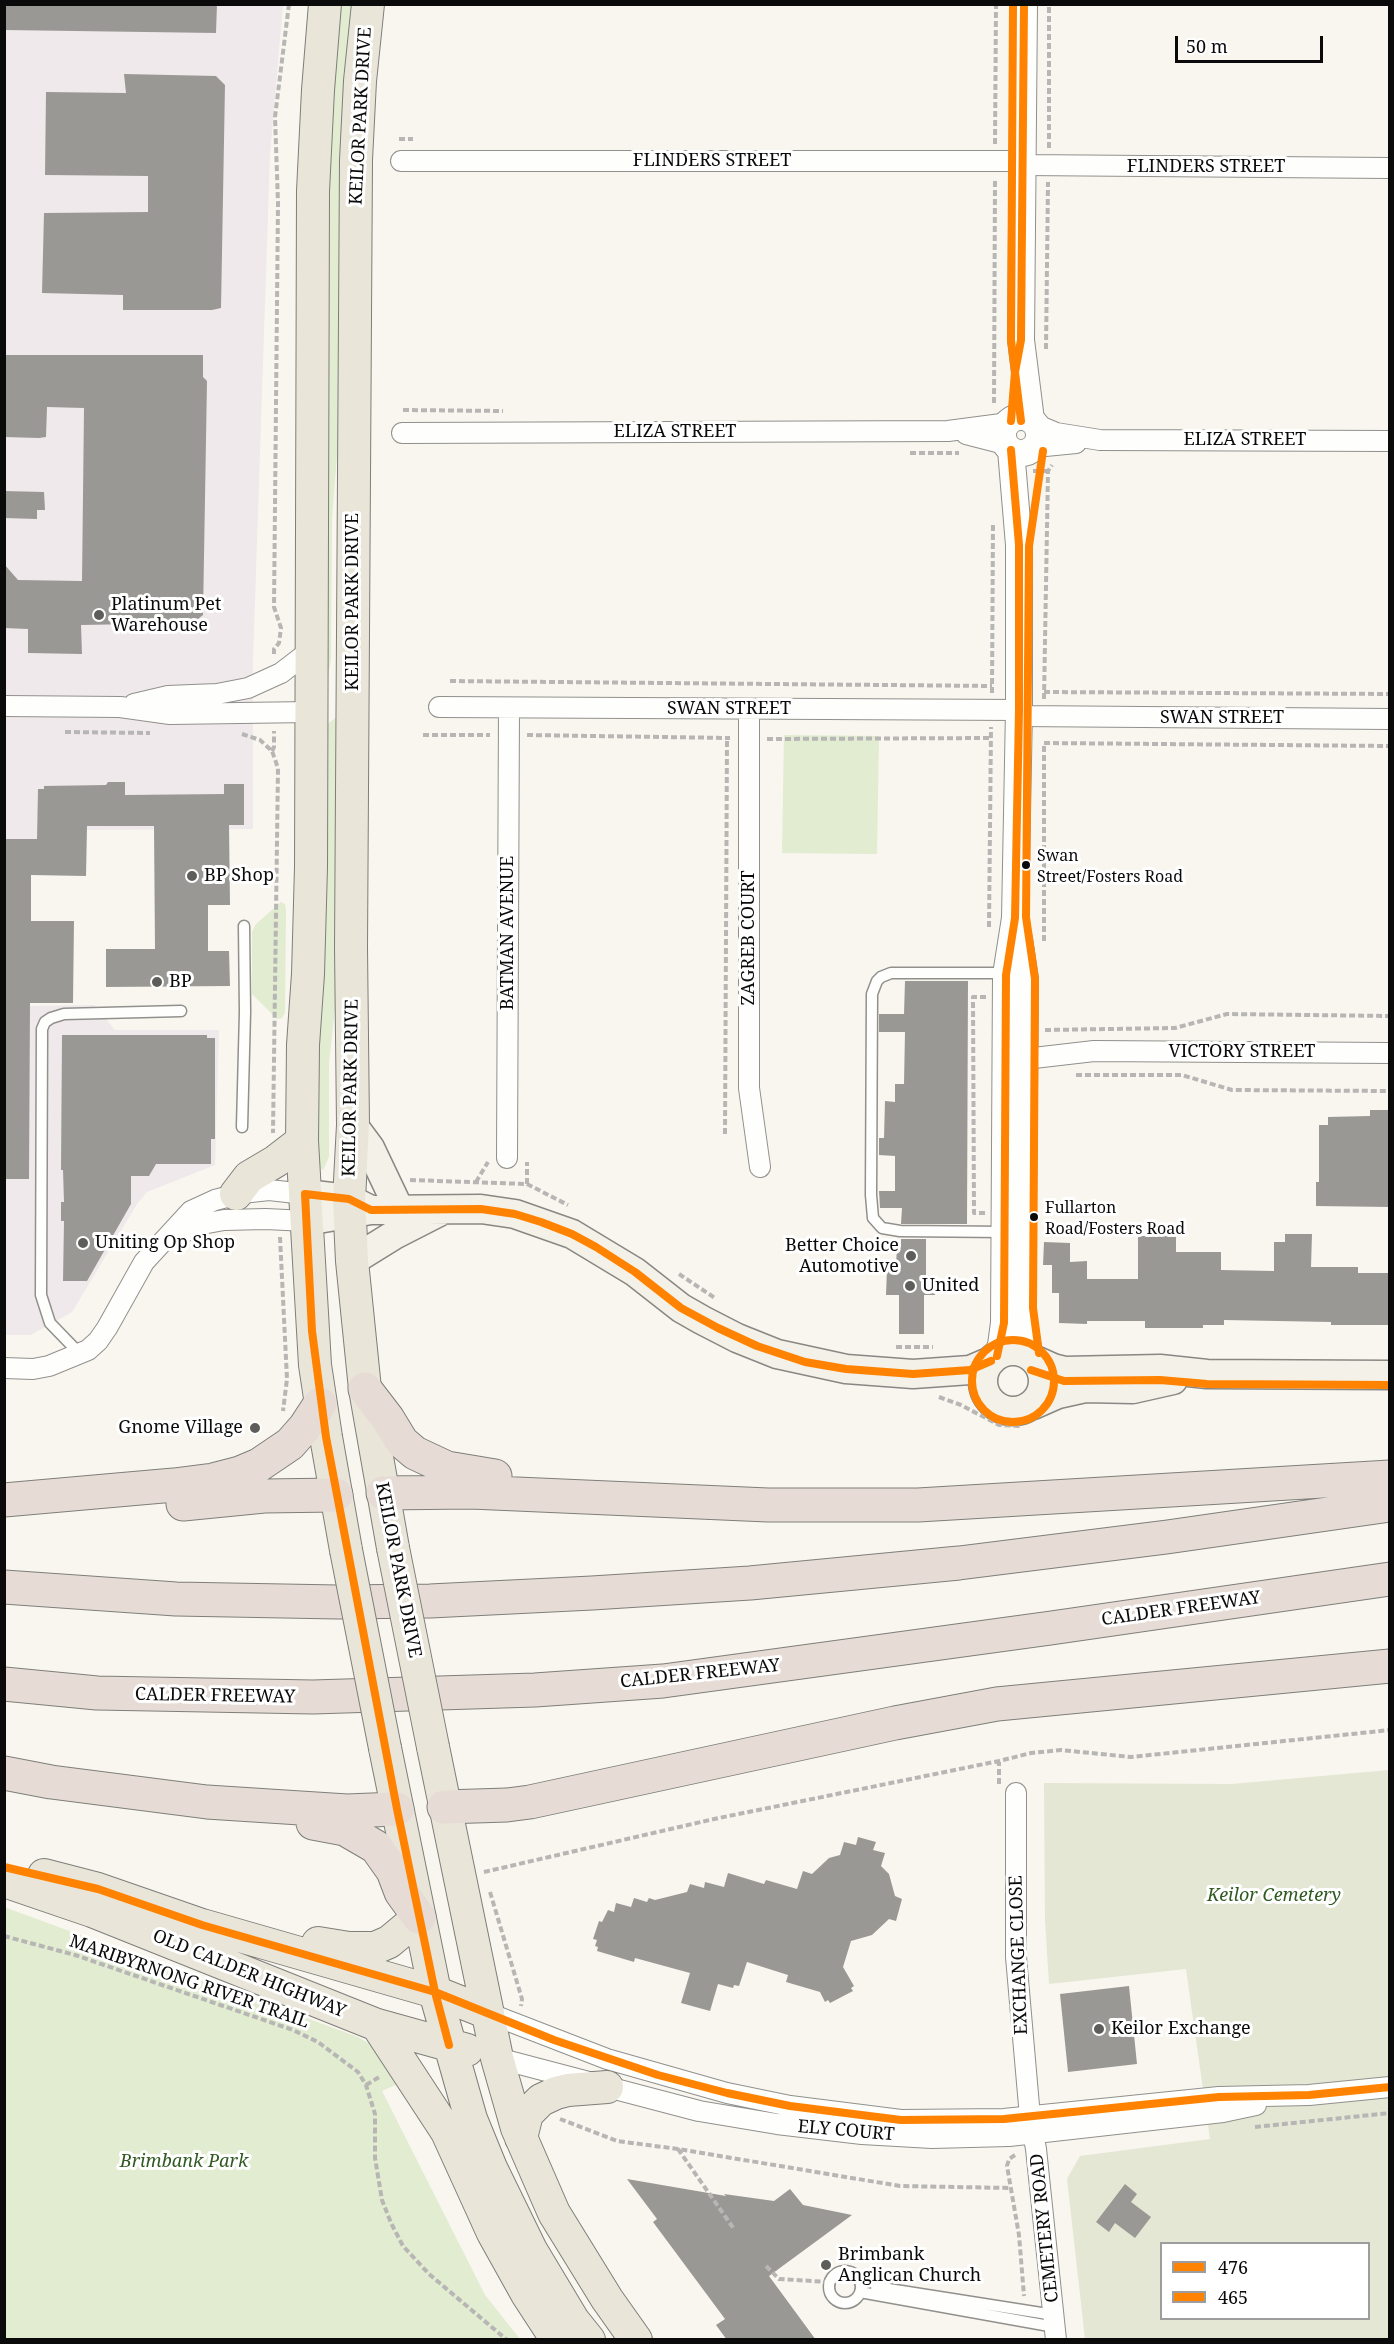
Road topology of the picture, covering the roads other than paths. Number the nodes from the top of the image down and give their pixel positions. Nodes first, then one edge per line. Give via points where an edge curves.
1 (325, 4) edge
2 (368, 4) edge
3 (1024, 4) edge
4 (401, 161) dead end
5 (1023, 163) junction
6 (1389, 168) edge
7 (402, 433) dead end
8 (1025, 440) junction
9 (1389, 441) edge
10 (311, 650) junction
11 (1019, 704) junction
12 (4, 706) edge
13 (120, 707) junction
14 (439, 707) dead end
15 (509, 708) junction
16 (749, 709) junction
17 (310, 712) junction
18 (353, 712) junction
19 (1389, 719) edge
20 (1015, 918) junction
21 (244, 926) dead end
22 (998, 973) junction
23 (181, 1011) dead end
24 (1025, 1049) junction
25 (1389, 1053) edge
26 (353, 1125) junction
27 (242, 1126) dead end
28 (302, 1141) junction
29 (507, 1158) dead end
30 (760, 1167) dead end
31 (236, 1194) junction
32 (305, 1208) junction
33 (357, 1208) junction
34 (446, 1208) junction
35 (399, 1209) junction
36 (1004, 1226) junction
37 (160, 1245) junction
38 (352, 1262) junction
39 (80, 1354) junction
40 (1032, 1357) junction
41 (994, 1358) junction
42 (4, 1368) edge
43 (913, 1374) junction
44 (1208, 1374) junction
45 (1389, 1375) edge
46 (365, 1389) junction
47 (990, 1403) junction
48 (320, 1404) junction
49 (1032, 1405) junction
50 (1389, 1477) edge
51 (383, 1493) junction
52 (336, 1495) junction
53 (4, 1500) edge
54 (662, 1501) junction
55 (1389, 1504) edge
56 (4, 1514) edge
57 (1389, 1579) edge
58 (4, 1587) edge
59 (1389, 1602) edge
60 (1389, 1666) edge
61 (663, 1681) junction
62 (4, 1684) edge
63 (4, 1773) edge
64 (1007, 1789) road end
65 (207, 1802) junction
66 (444, 1807) junction
67 (397, 1809) junction
68 (4, 1867) edge
69 (4, 1881) edge
70 (419, 1917) junction
71 (202, 1925) junction
72 (435, 1992) junction
73 (488, 2013) junction
74 (377, 2025) junction
75 (449, 2045) junction
76 (497, 2058) junction
77 (607, 2087) junction
78 (1389, 2087) edge
79 (727, 2093) junction
80 (724, 2115) junction
81 (1032, 2125) junction
82 (521, 2138) junction
83 (860, 2288) junction
84 (1055, 2327) edge
85 (557, 2340) edge
86 (589, 2340) edge
87 (636, 2340) edge

1 - 10 main road via 313,191
2 - 18 main road, KEILOR PARK DRIVE via 356,160
3 - 5 street
4 - 5 street, FLINDERS STREET
5 - 6 street, FLINDERS STREET
5 - 8 street via 1021,340 1015,372
7 - 8 street, ELIZA STREET via 948,431
8 - 9 street, ELIZA STREET via 1056,433 1100,440
8 - 11 street via 1019,545
10 - 13 street via 273,678 231,693 168,696
10 - 17 main road
11 - 16 street, SWAN STREET via 992,710
11 - 19 street, SWAN STREET via 1044,716
11 - 20 street
12 - 13 street
13 - 17 street via 170,714
14 - 15 street, SWAN STREET
15 - 16 street, SWAN STREET
15 - 29 street, BATMAN AVENUE
16 - 30 street, ZAGREB COURT via 749,1088
17 - 18 main road
17 - 28 main road via 311,867
18 - 26 main road, KEILOR PARK DRIVE
20 - 22 street
20 - 24 street via 1025,979
21 - 27 lane
22 - 24 street
22 - 36 lane via 891,973 881,977 874,987 871,1211 876,1224 891,1230
23 - 39 lane via 64,1014 45,1022 42,1029 41,1295 50,1323
24 - 25 street, VICTORY STREET
24 - 36 street
26 - 33 main road, KEILOR PARK DRIVE
26 - 35 main road via 370,1148
28 - 31 main road via 249,1177
28 - 32 main road
31 - 32 street via 269,1190
31 - 37 street via 191,1212
32 - 33 main road
32 - 37 street via 192,1228
32 - 48 main road
33 - 35 main road
33 - 38 main road, KEILOR PARK DRIVE
34 - 35 main road
34 - 38 main road
34 - 43 main road via 515,1214 572,1234 635,1272 681,1308 777,1354 846,1369
36 - 40 street
36 - 41 street via 1004,1323 1001,1345
37 - 39 street via 144,1262 98,1341
38 - 46 main road, KEILOR PARK DRIVE
39 - 42 street via 33,1369
40 - 41 main road via 1013,1351
40 - 44 main road via 1065,1371 1160,1369
40 - 49 main road via 1044,1378 1040,1397
41 - 43 main road via 970,1370
41 - 47 main road via 983,1377
43 - 47 main road
44 - 45 main road
44 - 49 main road via 1133,1389 1085,1388
46 - 51 main road, KEILOR PARK DRIVE
46 - 54 highway via 402,1442 415,1453 447,1468
47 - 49 main road via 1015,1412
48 - 52 main road
48 - 53 highway via 290,1444 240,1473 174,1485
50 - 54 highway via 918,1505
51 - 52 main road
51 - 54 highway via 471,1492
51 - 66 main road, KEILOR PARK DRIVE, bridge
52 - 56 highway via 264,1496 152,1507
52 - 67 main road, bridge
55 - 58 highway via 1001,1558 615,1592 339,1602 176,1599
57 - 61 highway, CALDER FREEWAY
59 - 61 highway via 821,1673
60 - 66 highway via 997,1704 530,1802
61 - 62 highway, CALDER FREEWAY via 535,1690 312,1697 97,1693
63 - 65 highway
64 - 81 street, EXCHANGE CLOSE via 1016,1957
65 - 67 highway via 347,1811
65 - 70 highway via 255,1816 345,1829 359,1836 380,1852
66 - 67 main road
66 - 73 main road, KEILOR PARK DRIVE
67 - 70 main road
68 - 71 main road, OLD CALDER HIGHWAY via 98,1889
69 - 74 main road, OLD CALDER HIGHWAY via 112,1919
70 - 71 main road via 389,1942 363,1949
70 - 72 main road
71 - 72 main road, OLD CALDER HIGHWAY
72 - 73 main road, OLD CALDER HIGHWAY
72 - 75 main road
73 - 76 main road, KEILOR PARK DRIVE
73 - 79 street, ELY COURT via 607,2059
74 - 75 main road, OLD CALDER HIGHWAY
74 - 85 main road via 447,2132 493,2233
75 - 76 main road, OLD CALDER HIGHWAY
75 - 86 main road via 471,2119 491,2168 531,2250
76 - 77 street, ELY COURT
76 - 82 main road, KEILOR PARK DRIVE
77 - 80 street, ELY COURT
77 - 82 main road via 562,2091 541,2100 527,2114
78 - 81 street, ELY COURT via 1309,2095 1223,2112
79 - 80 street
79 - 81 street, ELY COURT via 790,2106 901,2120
80 - 81 street, ELY COURT via 862,2134 932,2138
81 - 84 street, CEMETERY ROAD
82 - 87 main road, KEILOR PARK DRIVE via 554,2213
83 - 83 lane via 854,2300 837,2301 830,2294 829,2282 835,2273 846,2271 856,2275
83 - 84 lane
83 - 84 lane via 1029,2311

